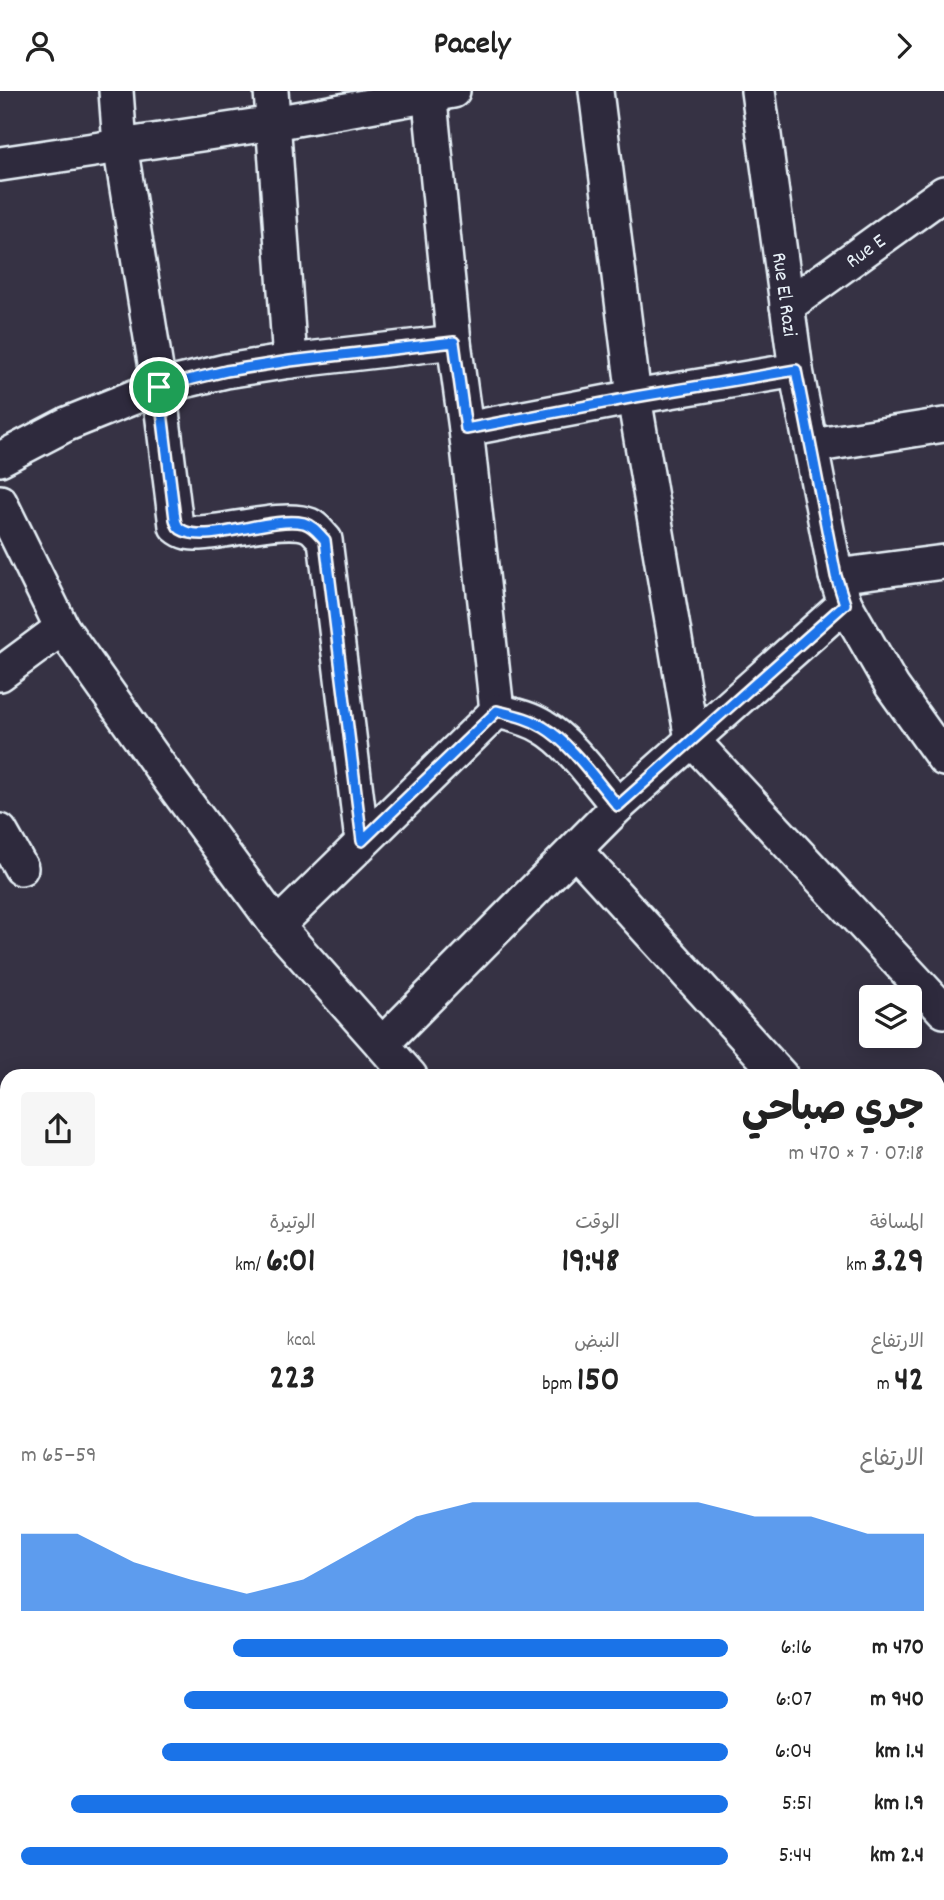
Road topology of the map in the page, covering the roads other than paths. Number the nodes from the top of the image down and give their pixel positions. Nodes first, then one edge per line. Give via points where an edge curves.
1 (116, 91) edge
2 (596, 91) edge
3 (437, 92) edge
4 (765, 94) edge
5 (273, 107) edge
6 (120, 145) junction
7 (0, 164) edge
8 (944, 193) edge
9 (787, 306) junction
10 (454, 342) junction
11 (290, 361) junction
12 (796, 370) junction
13 (159, 387) junction
14 (635, 397) junction
15 (944, 425) edge
16 (466, 429) junction
17 (812, 446) junction
18 (0, 459) edge
19 (0, 502) edge
20 (944, 562) edge
21 (841, 590) junction
22 (62, 628) junction
23 (0, 674) edge
24 (497, 711) junction
25 (692, 740) junction
26 (944, 759) edge
27 (618, 806) junction
28 (0, 831) edge
29 (362, 841) junction
30 (575, 850) junction
31 (21, 868) dead end
32 (277, 926) junction
33 (944, 1011) edge
34 (382, 1044) junction
35 (404, 1069) edge
36 (775, 1069) edge

1 - 6 street
2 - 14 street
3 - 5 street
3 - 10 street
4 - 9 street, Rue El Razi
5 - 6 street
5 - 11 street
6 - 7 street
6 - 13 street
8 - 9 street, Rue E
9 - 12 street, Rue El Razi
10 - 11 street
10 - 16 street
11 - 13 street
12 - 14 street
12 - 17 street, Rue El Razi
13 - 18 street via 67,424
13 - 29 street via 176,526 189,533 211,533 303,523 325,540
14 - 16 street
14 - 25 street
15 - 17 street
16 - 24 street
17 - 21 street, Rue El Razi
19 - 22 street
20 - 21 street
21 - 25 street
21 - 26 street, Rue El Razi via 892,686
22 - 23 street
22 - 32 street
24 - 27 street via 520,716 560,738
24 - 29 street
25 - 27 street
25 - 33 street
27 - 30 street
28 - 31 street
29 - 32 street
30 - 34 street
30 - 36 street
32 - 34 street
34 - 35 street

